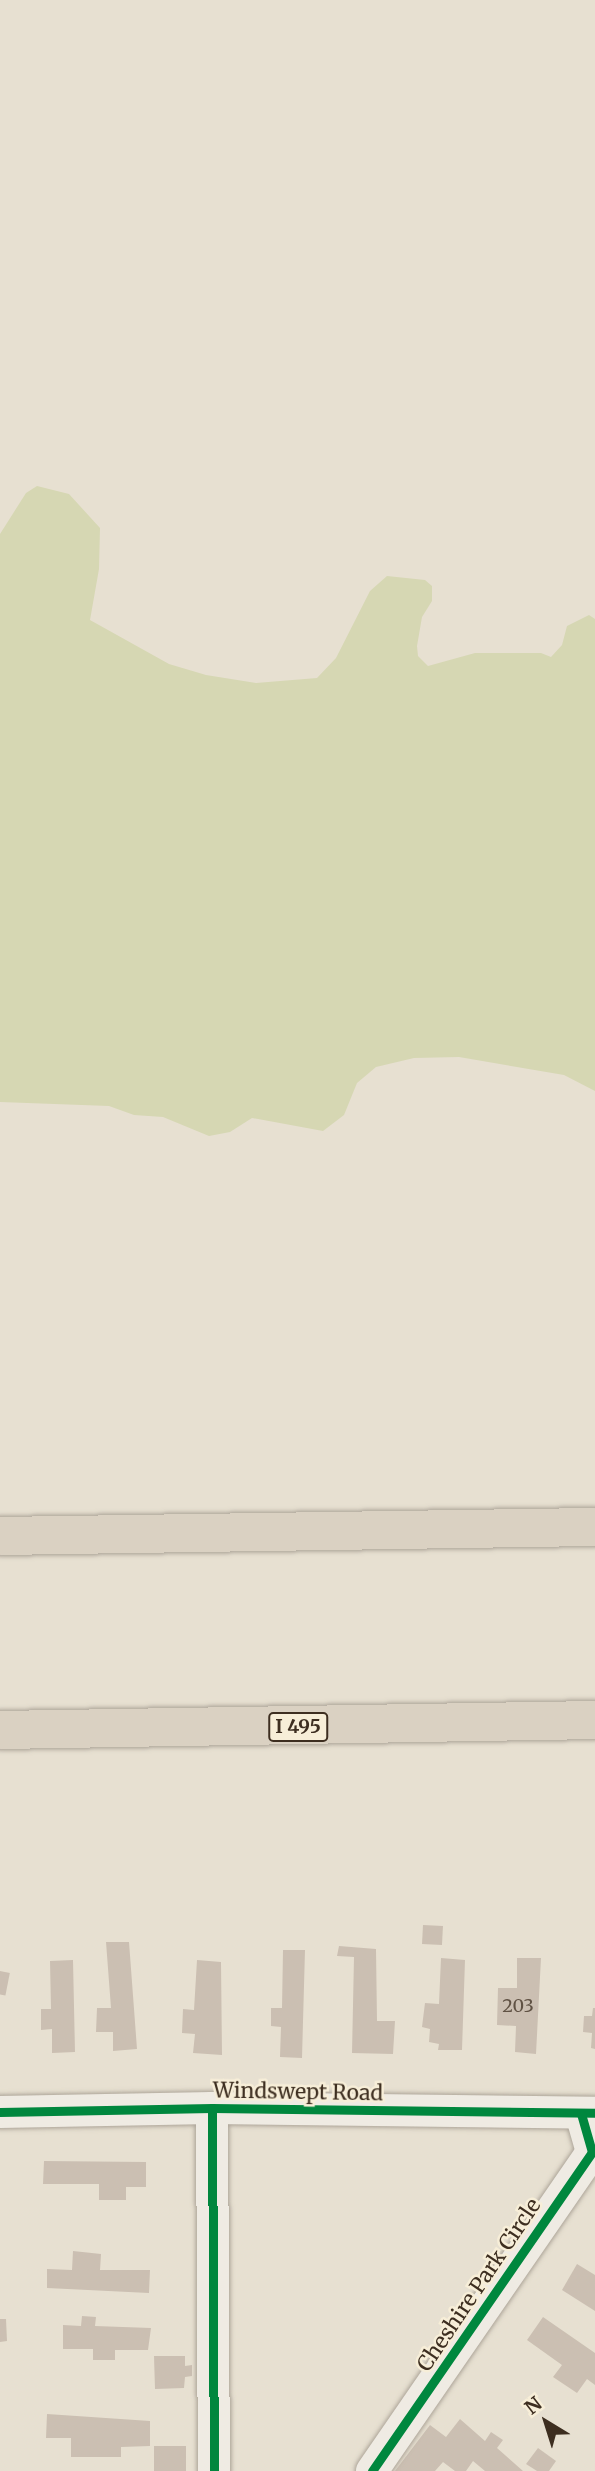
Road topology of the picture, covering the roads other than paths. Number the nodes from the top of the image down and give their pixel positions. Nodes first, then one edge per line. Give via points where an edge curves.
1 (595, 1527) edge
2 (0, 1536) edge
3 (595, 1720) edge
4 (0, 1730) edge
5 (212, 2108) junction
6 (0, 2112) edge
7 (588, 2113) edge
8 (214, 2471) edge
9 (372, 2471) edge

1 - 2 highway
3 - 4 highway, I 495
5 - 6 street, Windswept Road
5 - 7 street, Windswept Road
5 - 8 street
7 - 9 street, Cheshire Park Circle via 592,2152

